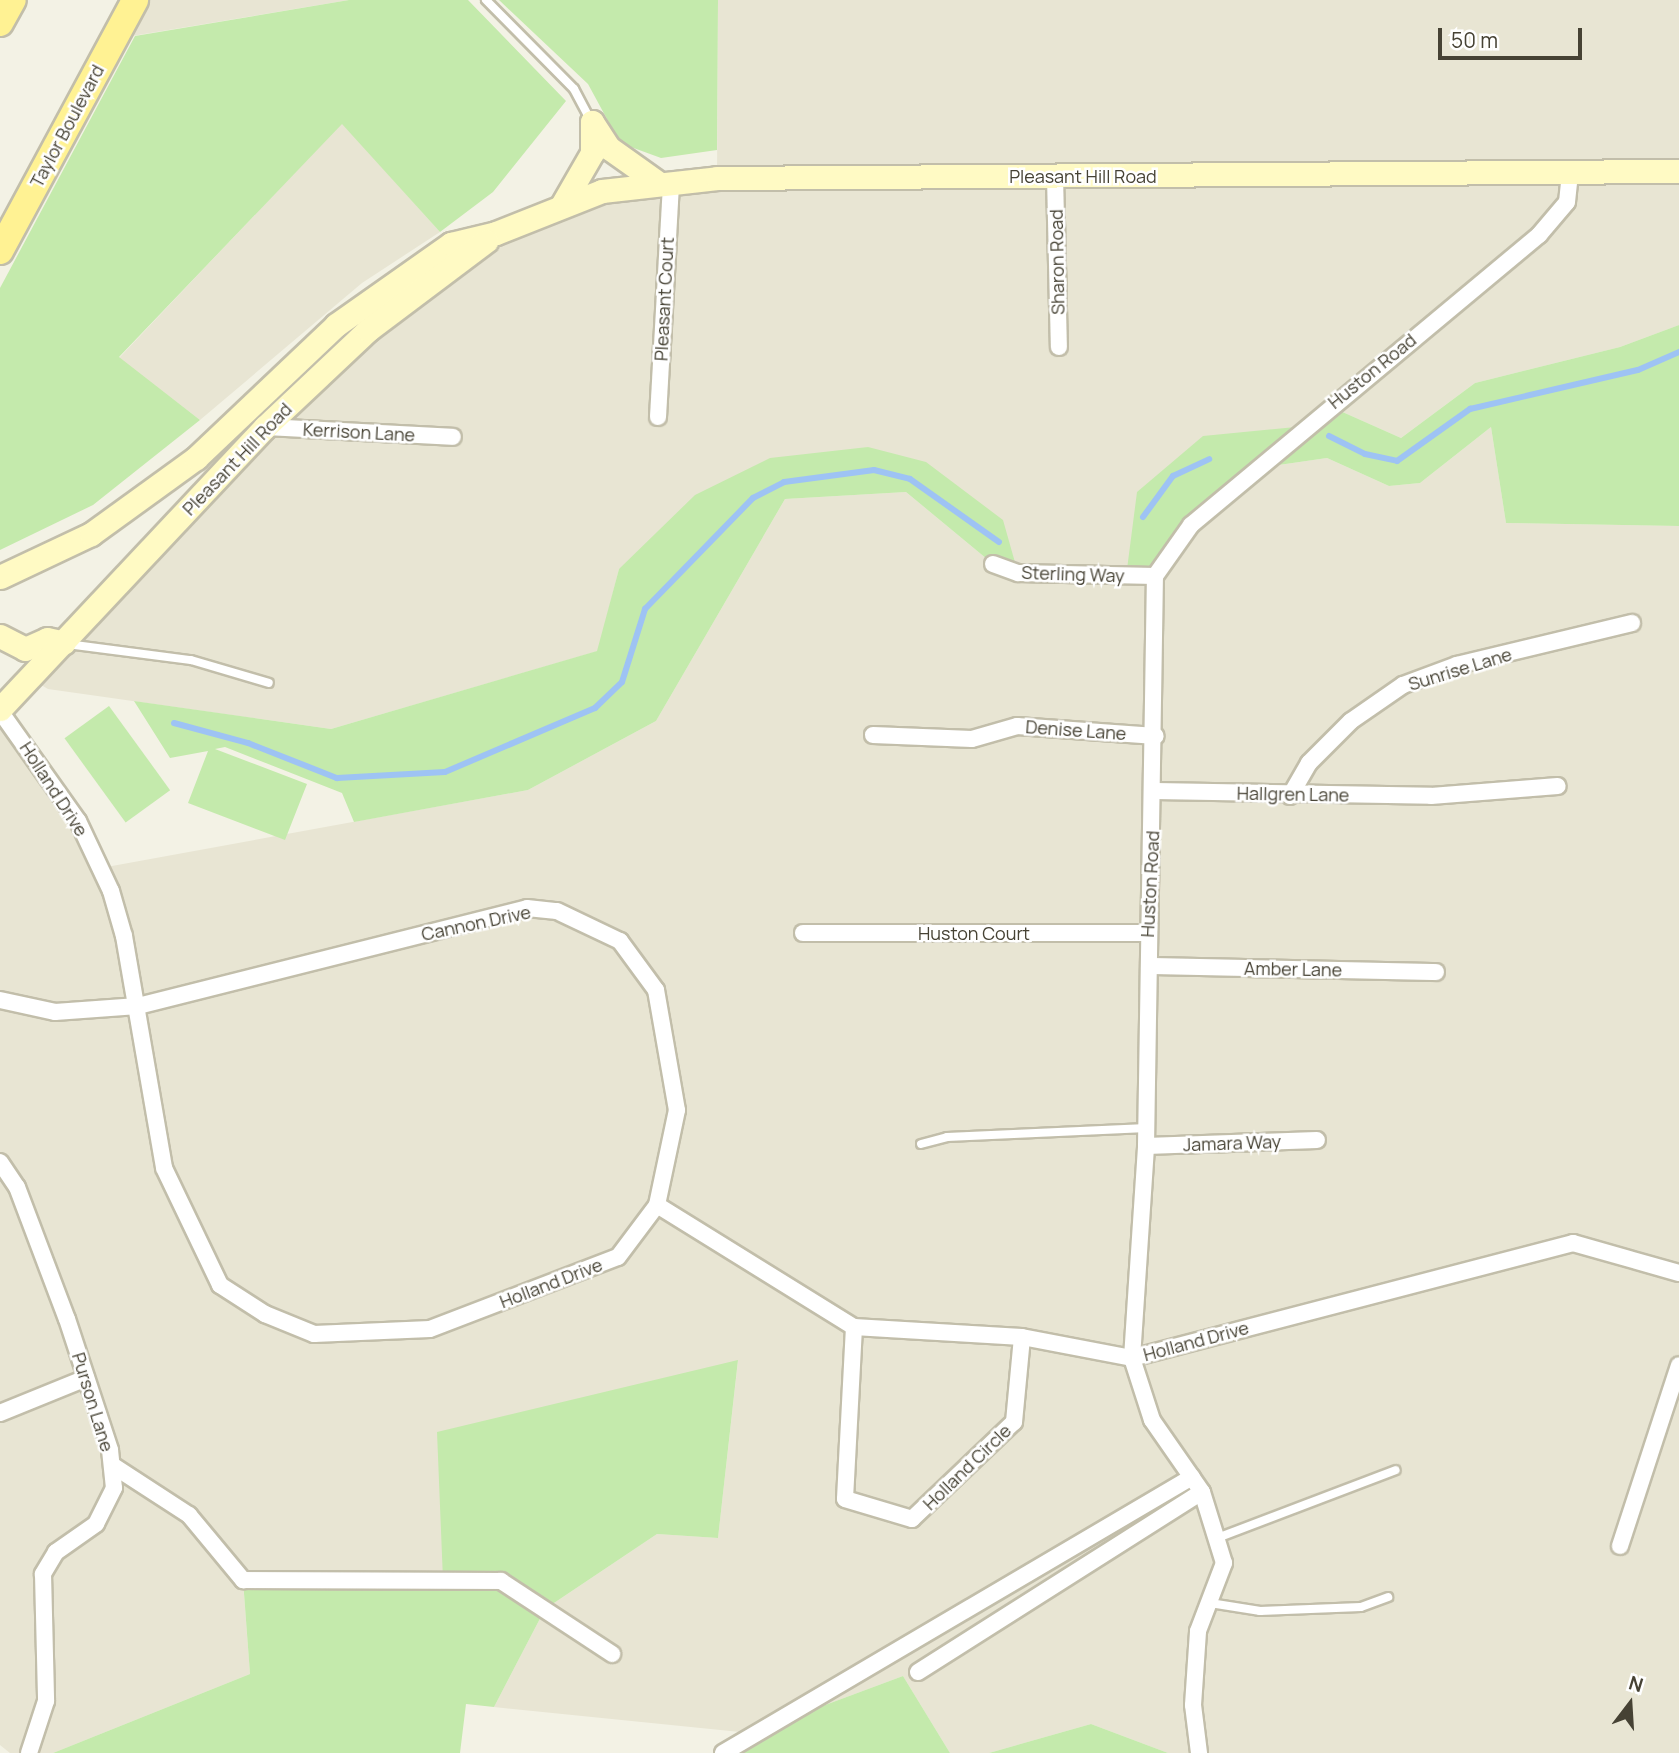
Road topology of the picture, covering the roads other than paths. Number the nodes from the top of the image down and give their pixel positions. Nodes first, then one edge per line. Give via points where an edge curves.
1 (13, 0) edge
2 (135, 0) edge
3 (486, 0) edge
4 (0, 23) edge
5 (592, 122) junction
6 (1570, 172) junction
7 (1679, 172) edge
8 (1055, 176) junction
9 (664, 181) junction
10 (562, 205) junction
11 (496, 233) junction
12 (0, 251) edge
13 (1059, 347) dead end
14 (658, 417) dead end
15 (265, 427) junction
16 (453, 436) dead end
17 (993, 564) dead end
18 (9, 573) edge
19 (1154, 576) junction
20 (0, 593) edge
21 (1632, 623) dead end
22 (0, 636) edge
23 (64, 643) junction
24 (269, 683) dead end
25 (0, 710) edge
26 (873, 735) dead end
27 (1156, 736) junction
28 (1558, 786) dead end
29 (1155, 791) junction
30 (1290, 796) junction
31 (803, 933) dead end
32 (1146, 933) junction
33 (1149, 966) junction
34 (1436, 972) dead end
35 (0, 1000) edge
36 (138, 1006) junction
37 (1147, 1128) junction
38 (1317, 1140) dead end
39 (920, 1144) dead end
40 (1146, 1146) junction
41 (0, 1162) edge
42 (657, 1205) junction
43 (1679, 1273) edge
44 (854, 1327) junction
45 (1022, 1338) junction
46 (1132, 1358) junction
47 (1679, 1365) edge
48 (86, 1378) junction
49 (0, 1413) edge
50 (111, 1465) junction
51 (1396, 1470) dead end
52 (1192, 1477) junction
53 (1202, 1492) junction
54 (1216, 1538) junction
55 (1620, 1546) dead end
56 (1388, 1597) dead end
57 (1210, 1603) junction
58 (612, 1654) dead end
59 (918, 1672) dead end
60 (29, 1753) edge
61 (723, 1753) edge
62 (1199, 1753) edge

1 - 4 main road
2 - 12 main road, Taylor Boulevard
3 - 5 lane via 574,89
5 - 9 main road via 610,148
5 - 10 main road via 592,153
6 - 7 main road, Pleasant Hill Road
6 - 8 main road, Pleasant Hill Road
6 - 19 street, Huston Road via 1567,201 1539,235 1191,525
8 - 9 main road, Pleasant Hill Road
8 - 13 street, Sharon Road
9 - 10 main road, Pleasant Hill Road
9 - 14 street, Pleasant Court
10 - 11 main road, Pleasant Hill Road
11 - 15 main road, Pleasant Hill Road via 368,330
11 - 18 main road, Pleasant Hill Road via 451,244 336,325 196,458 91,534
15 - 16 street, Kerrison Lane
15 - 23 main road, Pleasant Hill Road
17 - 19 street, Sterling Way via 1018,573
18 - 20 main road
19 - 27 street, Huston Road
21 - 30 street, Sunrise Lane via 1457,665 1403,685 1334,738 1309,763
22 - 23 main road via 25,649 47,639
23 - 24 lane via 191,660
23 - 25 main road, Pleasant Hill Road
25 - 36 street, Holland Drive via 78,821 111,891
26 - 27 street, Denise Lane via 972,739 1017,726
27 - 29 street, Huston Road
28 - 30 street, Hallgren Lane via 1431,796
29 - 30 street, Hallgren Lane
29 - 32 street, Huston Road
31 - 32 street, Huston Court
32 - 33 street, Huston Road
33 - 34 street, Amber Lane
33 - 37 street, Huston Road
35 - 36 street, Cannon Drive via 55,1012
36 - 42 street, Cannon Drive via 527,908 576,919 620,942 656,990 677,1110
36 - 42 street, Holland Drive via 164,1168 220,1285 265,1314 314,1334 430,1329 618,1257
37 - 39 lane via 947,1137
37 - 40 street, Huston Road
38 - 40 street, Jamara Way
40 - 46 street, Huston Road
41 - 48 street, Purson Lane via 18,1187
42 - 44 street, Holland Drive
43 - 46 street, Holland Drive via 1573,1243
44 - 45 street, Holland Drive
44 - 45 street, Holland Circle via 845,1499 912,1519 1014,1422
45 - 46 street, Holland Drive
46 - 52 street, Huston Road via 1152,1420
47 - 55 street
48 - 49 street
48 - 50 street, Purson Lane
50 - 58 street via 189,1515 243,1580 501,1581
50 - 60 street, Purson Lane via 114,1488 96,1524 56,1552 44,1574 46,1701
51 - 54 lane
52 - 53 street, Huston Road
52 - 61 street
53 - 54 street, Huston Road
53 - 59 street
54 - 57 street, Huston Road via 1224,1563
56 - 57 lane via 1361,1607 1260,1611
57 - 62 street, Huston Road via 1198,1630 1193,1705

